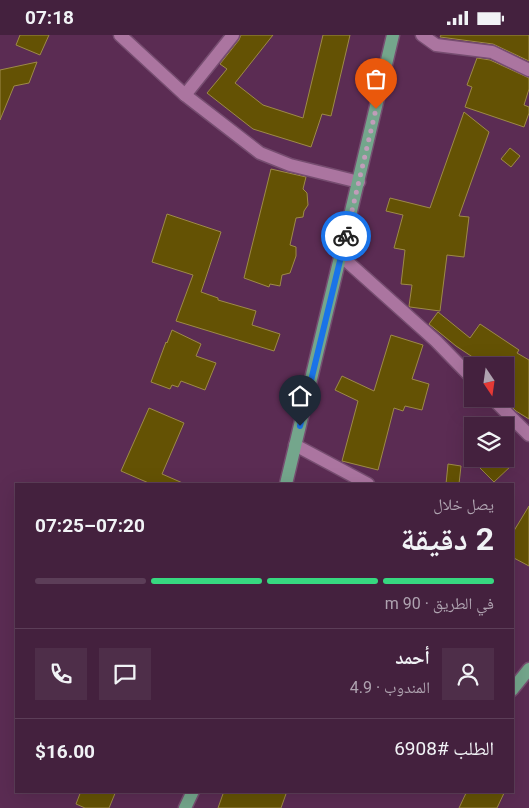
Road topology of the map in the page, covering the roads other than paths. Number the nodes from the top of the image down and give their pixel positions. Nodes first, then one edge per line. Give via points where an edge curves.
1 (120, 35) edge
2 (233, 35) edge
3 (393, 35) edge
4 (422, 35) edge
5 (529, 70) edge
6 (185, 95) junction
7 (359, 182) junction
8 (341, 256) junction
9 (464, 370) edge
10 (501, 407) edge
11 (529, 435) edge
12 (296, 445) junction
13 (286, 483) edge
14 (366, 483) edge
15 (529, 669) edge
16 (514, 688) edge
17 (192, 793) edge
18 (185, 808) edge

1 - 6 street
2 - 6 street
3 - 7 main road
4 - 5 street via 436,45 492,52
6 - 7 street via 260,153 290,165
7 - 8 main road
8 - 9 street
8 - 12 main road
10 - 11 street
12 - 13 main road
12 - 14 street
15 - 16 main road
17 - 18 main road

